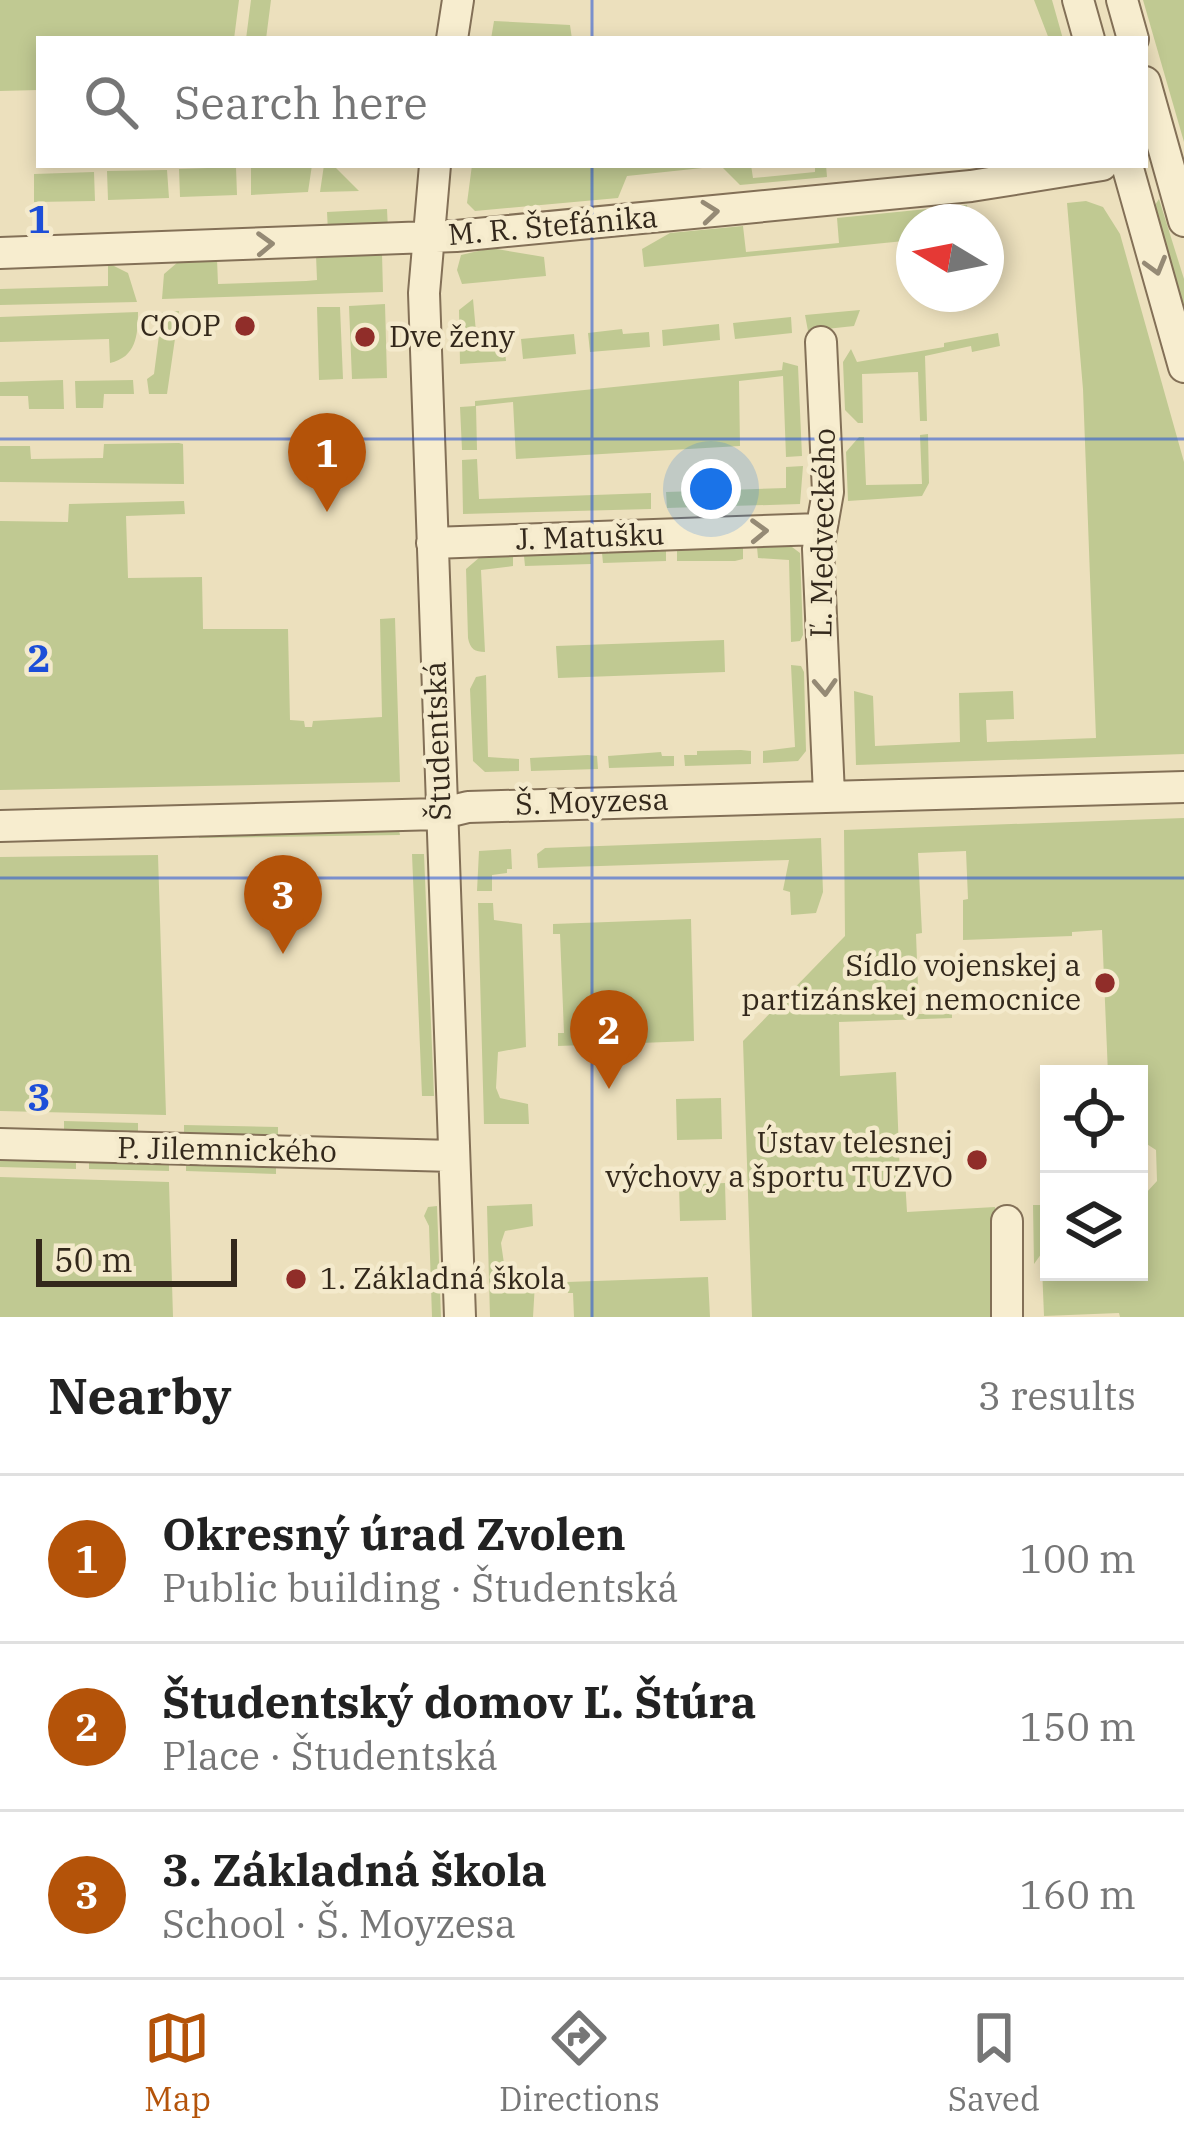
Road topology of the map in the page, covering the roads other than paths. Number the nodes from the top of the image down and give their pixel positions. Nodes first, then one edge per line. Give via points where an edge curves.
1 (458, 0) edge
2 (1078, 0) edge
3 (1122, 0) edge
4 (452, 36) edge
5 (1088, 36) edge
6 (1132, 36) edge
7 (1148, 104) edge
8 (1155, 154) edge
9 (435, 168) edge
10 (1083, 168) edge
11 (1128, 168) edge
12 (1184, 221) edge
13 (427, 238) junction
14 (0, 253) edge
15 (821, 342) dead end
16 (1184, 367) edge
17 (820, 529) junction
18 (432, 542) junction
19 (1184, 787) edge
20 (829, 795) junction
21 (440, 814) junction
22 (0, 826) edge
23 (0, 1144) edge
24 (454, 1156) junction
25 (1007, 1221) dead end
26 (460, 1317) edge
27 (1007, 1317) edge

1 - 4 street
2 - 5 street
3 - 6 street
7 - 8 street
8 - 12 street
9 - 13 street, Študentská
13 -> 10 street, M. R. Štefánika
11 -> 16 street
14 -> 13 street, M. R. Štefánika
13 - 18 street, Študentská
15 - 17 street, Ľ. Medveckého via 828,492
18 -> 17 street, J. Matušku
17 -> 20 street, Ľ. Medveckého
18 - 21 street, Študentská
19 - 20 street, Š. Moyzesa
20 - 21 street, Š. Moyzesa
21 - 22 street, Š. Moyzesa
21 - 24 street, Študentská
23 - 24 street, P. Jilemnického
24 - 26 street, Študentská
25 - 27 street

